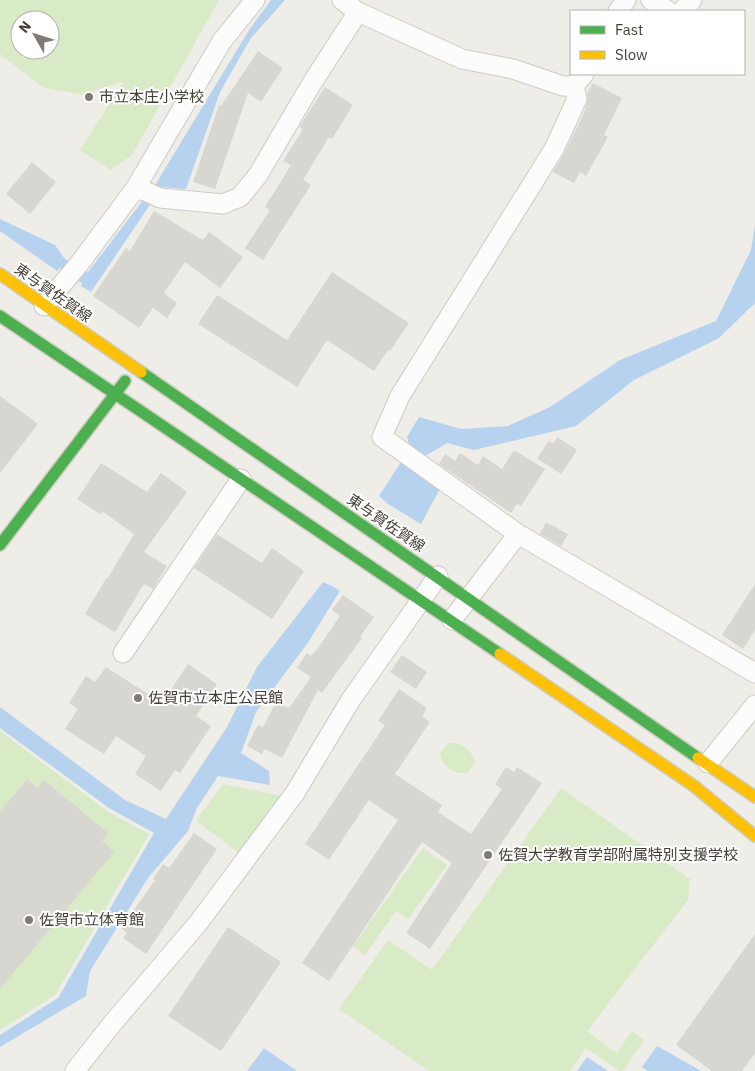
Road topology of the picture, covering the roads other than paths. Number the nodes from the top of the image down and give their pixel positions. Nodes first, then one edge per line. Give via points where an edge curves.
1 (255, 0) edge
2 (342, 0) edge
3 (651, 0) edge
4 (692, 0) edge
5 (666, 10) edge
6 (683, 10) edge
7 (358, 12) junction
8 (579, 80) edge
9 (147, 193) junction
10 (0, 274) edge
11 (44, 306) junction
12 (0, 316) edge
13 (135, 368) junction
14 (115, 395) junction
15 (241, 479) junction
16 (518, 534) junction
17 (0, 546) edge
18 (438, 576) junction
19 (469, 598) junction
20 (420, 599) junction
21 (452, 620) junction
22 (123, 653) dead end
23 (755, 673) edge
24 (755, 705) edge
25 (708, 763) junction
26 (755, 796) edge
27 (755, 836) edge
28 (75, 1071) edge

1 - 9 street via 222,41
2 - 7 street
3 - 5 street
4 - 6 street
7 - 8 street via 462,59 513,69 563,86
7 - 9 street via 258,175 240,197 223,204
8 - 16 street via 577,99 554,149 404,388 382,437
9 - 11 street via 66,278
10 - 11 main road, 東与賀佐賀線
11 - 13 main road, 東与賀佐賀線
12 - 14 main road
13 - 14 main road
13 - 18 main road, 東与賀佐賀線
14 - 15 main road
14 - 17 main road
15 - 20 main road
15 - 22 street
16 - 19 street
16 - 23 street
18 - 19 main road, 東与賀佐賀線
18 - 20 street
19 - 21 street
19 - 25 main road, 東与賀佐賀線
20 - 21 main road
20 - 28 street via 350,701 295,794 199,922
21 - 27 main road via 694,786
24 - 25 street
25 - 26 main road, 東与賀佐賀線

